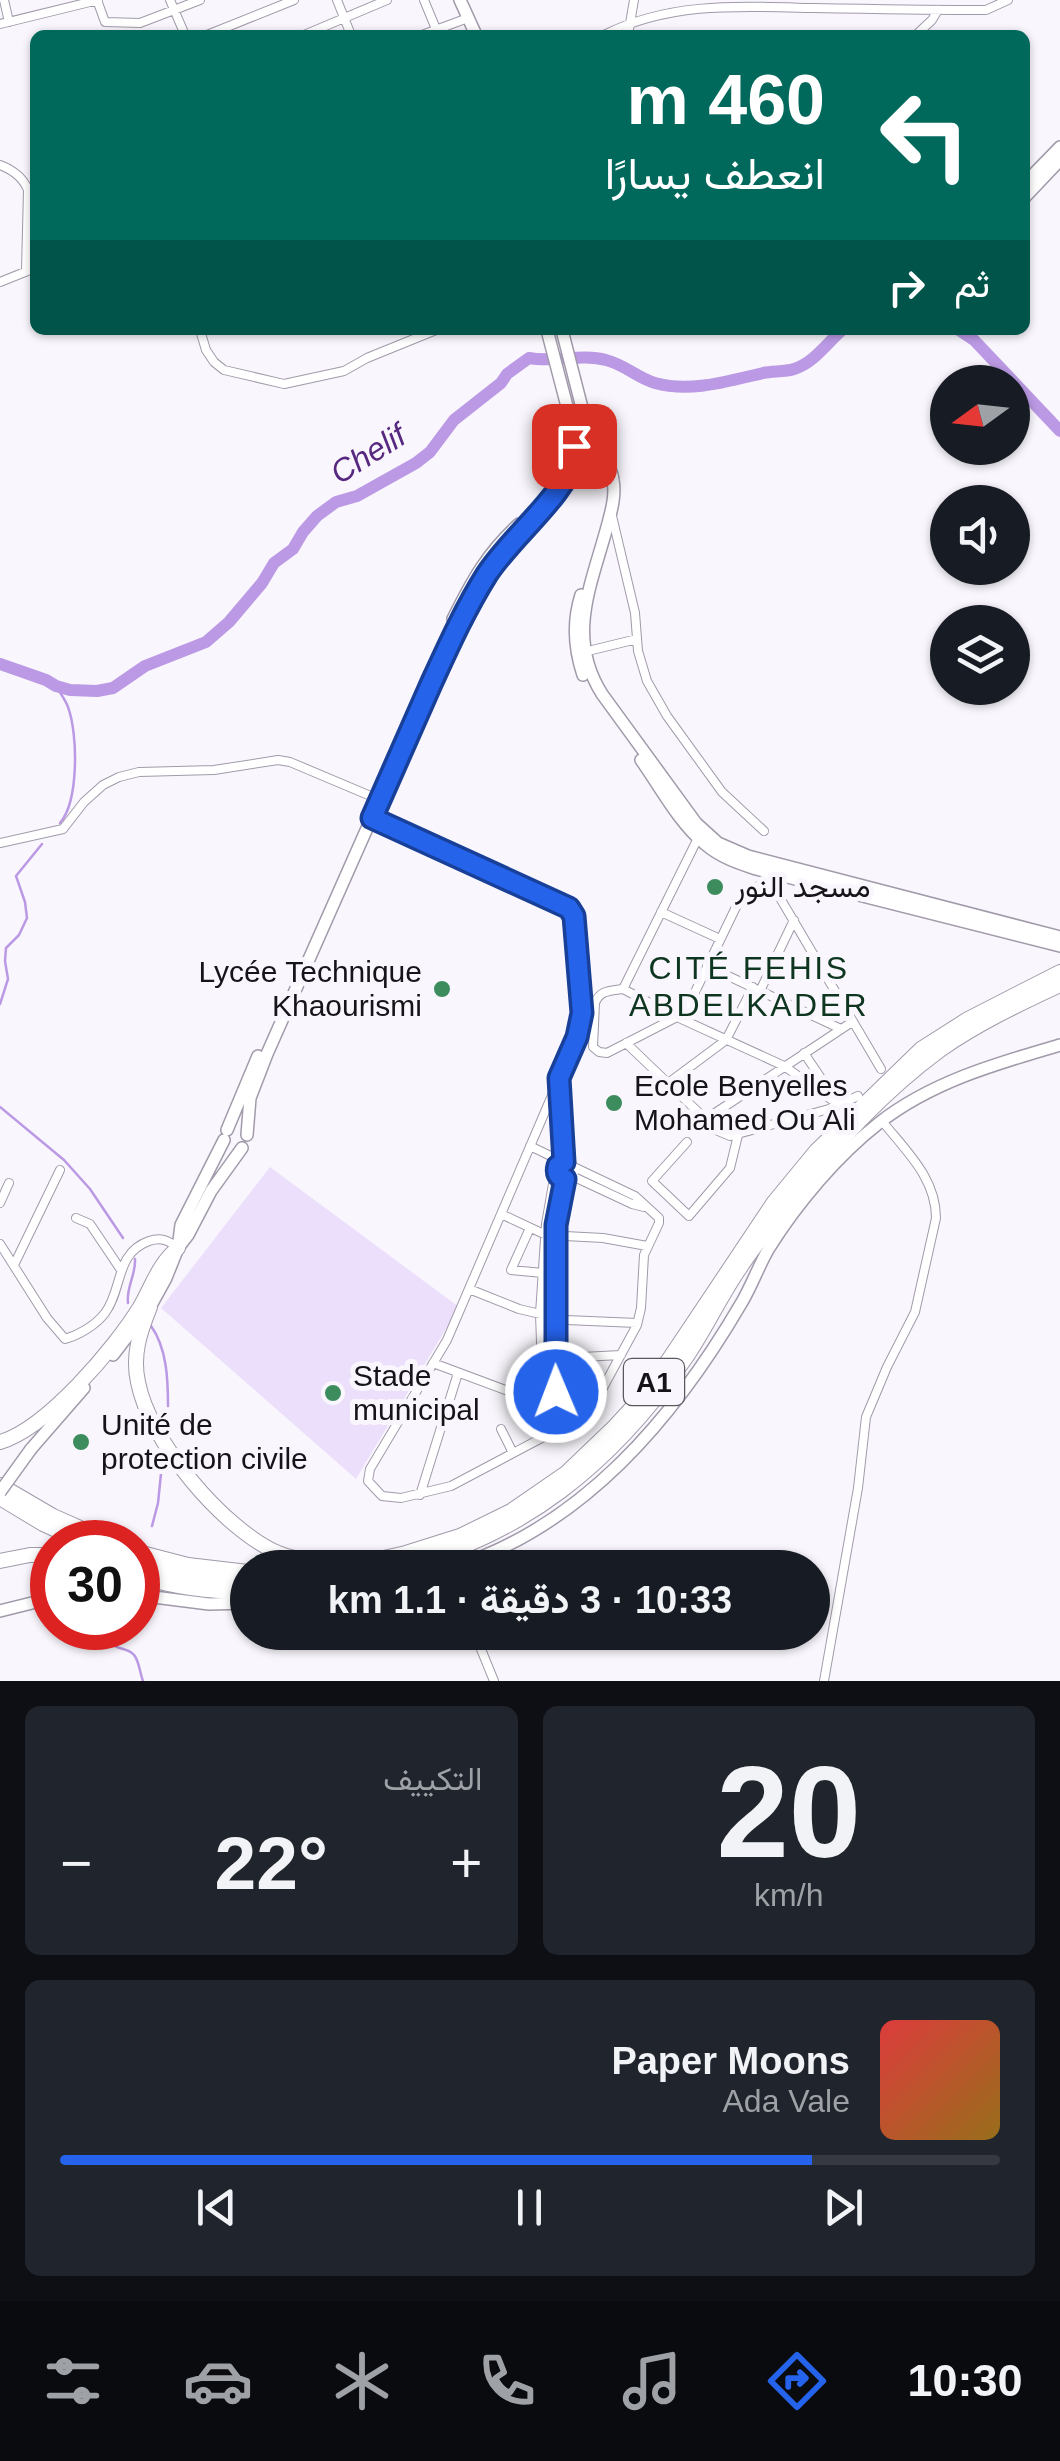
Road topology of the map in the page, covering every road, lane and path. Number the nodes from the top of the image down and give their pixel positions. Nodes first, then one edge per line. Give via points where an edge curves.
1 (4, 0) edge
2 (97, 0) edge
3 (170, 0) edge
4 (200, 0) edge
5 (294, 0) edge
6 (336, 0) edge
7 (424, 0) edge
8 (460, 0) edge
9 (634, 0) edge
10 (1008, 0) edge
11 (382, 1) edge
12 (174, 10) junction
13 (938, 10) junction
14 (468, 18) junction
15 (344, 19) junction
16 (4, 23) edge
17 (630, 24) junction
18 (436, 29) joint
19 (183, 30) edge
20 (219, 30) edge
21 (316, 30) edge
22 (349, 30) edge
23 (474, 30) edge
24 (616, 30) edge
25 (629, 30) edge
26 (921, 30) edge
27 (1060, 147) edge
28 (1060, 160) edge
29 (0, 164) edge
30 (1030, 179) edge
31 (1030, 192) edge
32 (30, 243) edge
33 (30, 269) edge
34 (0, 282) edge
35 (202, 335) edge
36 (424, 335) edge
37 (548, 335) edge
38 (563, 335) edge
39 (590, 435) junction
40 (575, 437) junction
41 (585, 450) junction
42 (556, 492) junction
43 (611, 512) junction
44 (637, 639) junction
45 (584, 652) junction
46 (374, 797) junction
47 (368, 817) junction
48 (764, 831) dead end
49 (700, 833) junction
50 (0, 843) edge
51 (770, 870) junction
52 (661, 912) junction
53 (794, 920) junction
54 (1060, 937) edge
55 (720, 940) junction
56 (1060, 946) edge
57 (707, 966) junction
58 (1057, 978) edge
59 (623, 989) junction
60 (756, 989) junction
61 (679, 1018) junction
62 (852, 1022) junction
63 (841, 1028) junction
64 (726, 1040) junction
65 (626, 1043) junction
66 (1060, 1045) edge
67 (804, 1053) junction
68 (784, 1066) junction
69 (881, 1070) dead end
70 (559, 1078) junction
71 (667, 1084) junction
72 (858, 1096) dead end
73 (839, 1105) junction
74 (706, 1119) junction
75 (882, 1121) junction
76 (226, 1135) junction
77 (738, 1135) junction
78 (244, 1141) junction
79 (687, 1142) dead end
80 (530, 1146) junction
81 (564, 1162) junction
82 (60, 1170) dead end
83 (567, 1174) junction
84 (9, 1183) dead end
85 (0, 1203) edge
86 (501, 1214) junction
87 (76, 1218) dead end
88 (530, 1228) junction
89 (550, 1236) junction
90 (0, 1244) edge
91 (647, 1246) junction
92 (178, 1248) junction
93 (14, 1265) junction
94 (120, 1270) junction
95 (543, 1273) junction
96 (469, 1289) junction
97 (150, 1307) junction
98 (540, 1314) junction
99 (554, 1317) junction
100 (638, 1323) junction
101 (621, 1355) junction
102 (433, 1364) junction
103 (458, 1373) junction
104 (542, 1404) junction
105 (591, 1404) junction
106 (500, 1429) dead end
107 (557, 1430) junction
108 (546, 1436) junction
109 (0, 1442) edge
110 (513, 1453) junction
111 (0, 1484) edge
112 (0, 1495) edge
113 (420, 1495) junction
114 (37, 1520) edge
115 (63, 1520) edge
116 (274, 1550) edge
117 (416, 1550) edge
118 (453, 1550) edge
119 (496, 1550) edge
120 (30, 1556) edge
121 (160, 1558) edge
122 (0, 1561) edge
123 (160, 1569) edge
124 (230, 1570) edge
125 (230, 1580) edge
126 (160, 1581) edge
127 (230, 1591) edge
128 (160, 1598) edge
129 (230, 1603) edge
130 (30, 1604) edge
131 (0, 1611) edge
132 (481, 1650) edge
133 (494, 1681) edge
134 (824, 1681) edge

1 - 16 street
2 - 12 street via 105,22 140,23
2 - 16 street
3 - 12 street
4 - 12 street
5 - 20 street
6 - 15 street
7 - 18 street
8 - 14 street
9 - 17 street
10 - 13 street via 986,10
11 - 15 street
12 - 19 street
13 - 17 street via 706,7
13 - 26 street
14 - 18 street
14 - 23 street
15 - 21 street
15 - 22 street
17 - 24 street
17 - 25 street
27 - 30 street
28 - 31 street
29 - 32 street via 28,190
33 - 34 street
35 - 36 street via 224,370 284,384 344,370
37 - 40 street
38 - 39 street
39 - 40 street
39 - 41 street
40 - 41 street
41 - 42 street
41 - 43 street via 600,452 612,474
42 - 46 street via 496,545 475,575
42 - 47 street via 504,550 473,598
43 - 44 street
43 - 45 street via 584,609
43 - 49 street via 576,611 578,660 591,690
44 - 45 street
44 - 48 street via 647,681 667,716 722,792
45 - 49 street via 602,694
46 - 47 street
46 - 50 street via 278,760 139,772 103,784 63,829
47 - 70 street via 572,910 582,1013
47 - 76 street
47 - 78 street via 255,1082
49 - 51 street via 706,845 732,861
49 - 52 street
51 - 53 street
51 - 54 street
51 - 55 street via 740,900
51 - 56 street
52 - 55 street
52 - 59 street
53 - 60 street
53 - 62 street
55 - 57 street
57 - 60 street
57 - 61 street
58 - 117 highway, A1 via 956,1025 921,1049 816,1151 774,1202 650,1389 583,1458 486,1524
58 - 118 highway, A1 via 943,1048 856,1126 740,1268 654,1401 596,1463 539,1509
59 - 61 street
59 - 65 street via 598,996 593,1046 607,1053
60 - 63 street
60 - 64 street
61 - 64 street
61 - 65 street
62 - 63 street
62 - 69 street
63 - 67 street
64 - 68 street
64 - 71 street
65 - 71 street
66 - 75 street via 963,1077
67 - 68 street
67 - 73 street
68 - 73 street
68 - 74 street
70 - 80 street
70 - 81 street
71 - 74 street
72 - 73 street
73 - 77 street
74 - 77 street via 718,1131
75 - 119 street via 802,1202 655,1428 556,1518
75 - 134 street via 925,1175 936,1218 915,1312 866,1417
76 - 78 street via 231,1148
76 - 78 street via 240,1127
76 - 92 street via 181,1225
77 - 79 street via 730,1168 689,1216 652,1181
78 - 92 street
80 - 81 street
80 - 86 street
81 - 83 street via 570,1162
81 - 83 street via 558,1166
82 - 93 street
83 - 89 street
83 - 91 street via 635,1196 658,1215
84 - 85 street
86 - 88 street
86 - 96 street
87 - 94 street via 90,1224
88 - 89 street
88 - 95 street via 511,1270
89 - 91 street
89 - 95 street
89 - 99 street
90 - 93 street
91 - 100 street
92 - 94 street via 163,1239 144,1243
92 - 97 street
92 - 109 highway via 110,1350 40,1421
93 - 94 street via 65,1338 105,1313
95 - 98 street
96 - 98 street
96 - 102 street
97 - 112 street, bridge
97 - 116 highway via 137,1343 138,1382 155,1426 196,1486 236,1526
98 - 99 street
98 - 104 street
99 - 100 street
99 - 107 street
100 - 101 street
101 - 105 street
101 - 105 street via 582,1357
102 - 103 street
102 - 113 street via 368,1475 382,1496
103 - 104 street
103 - 113 street
104 - 108 street
105 - 107 street
106 - 110 street
107 - 108 street
108 - 110 street
110 - 113 street
111 - 115 highway
112 - 114 highway
120 - 122 highway
121 - 124 highway
123 - 125 highway
126 - 127 highway
128 - 129 street
130 - 131 street
132 - 133 street

